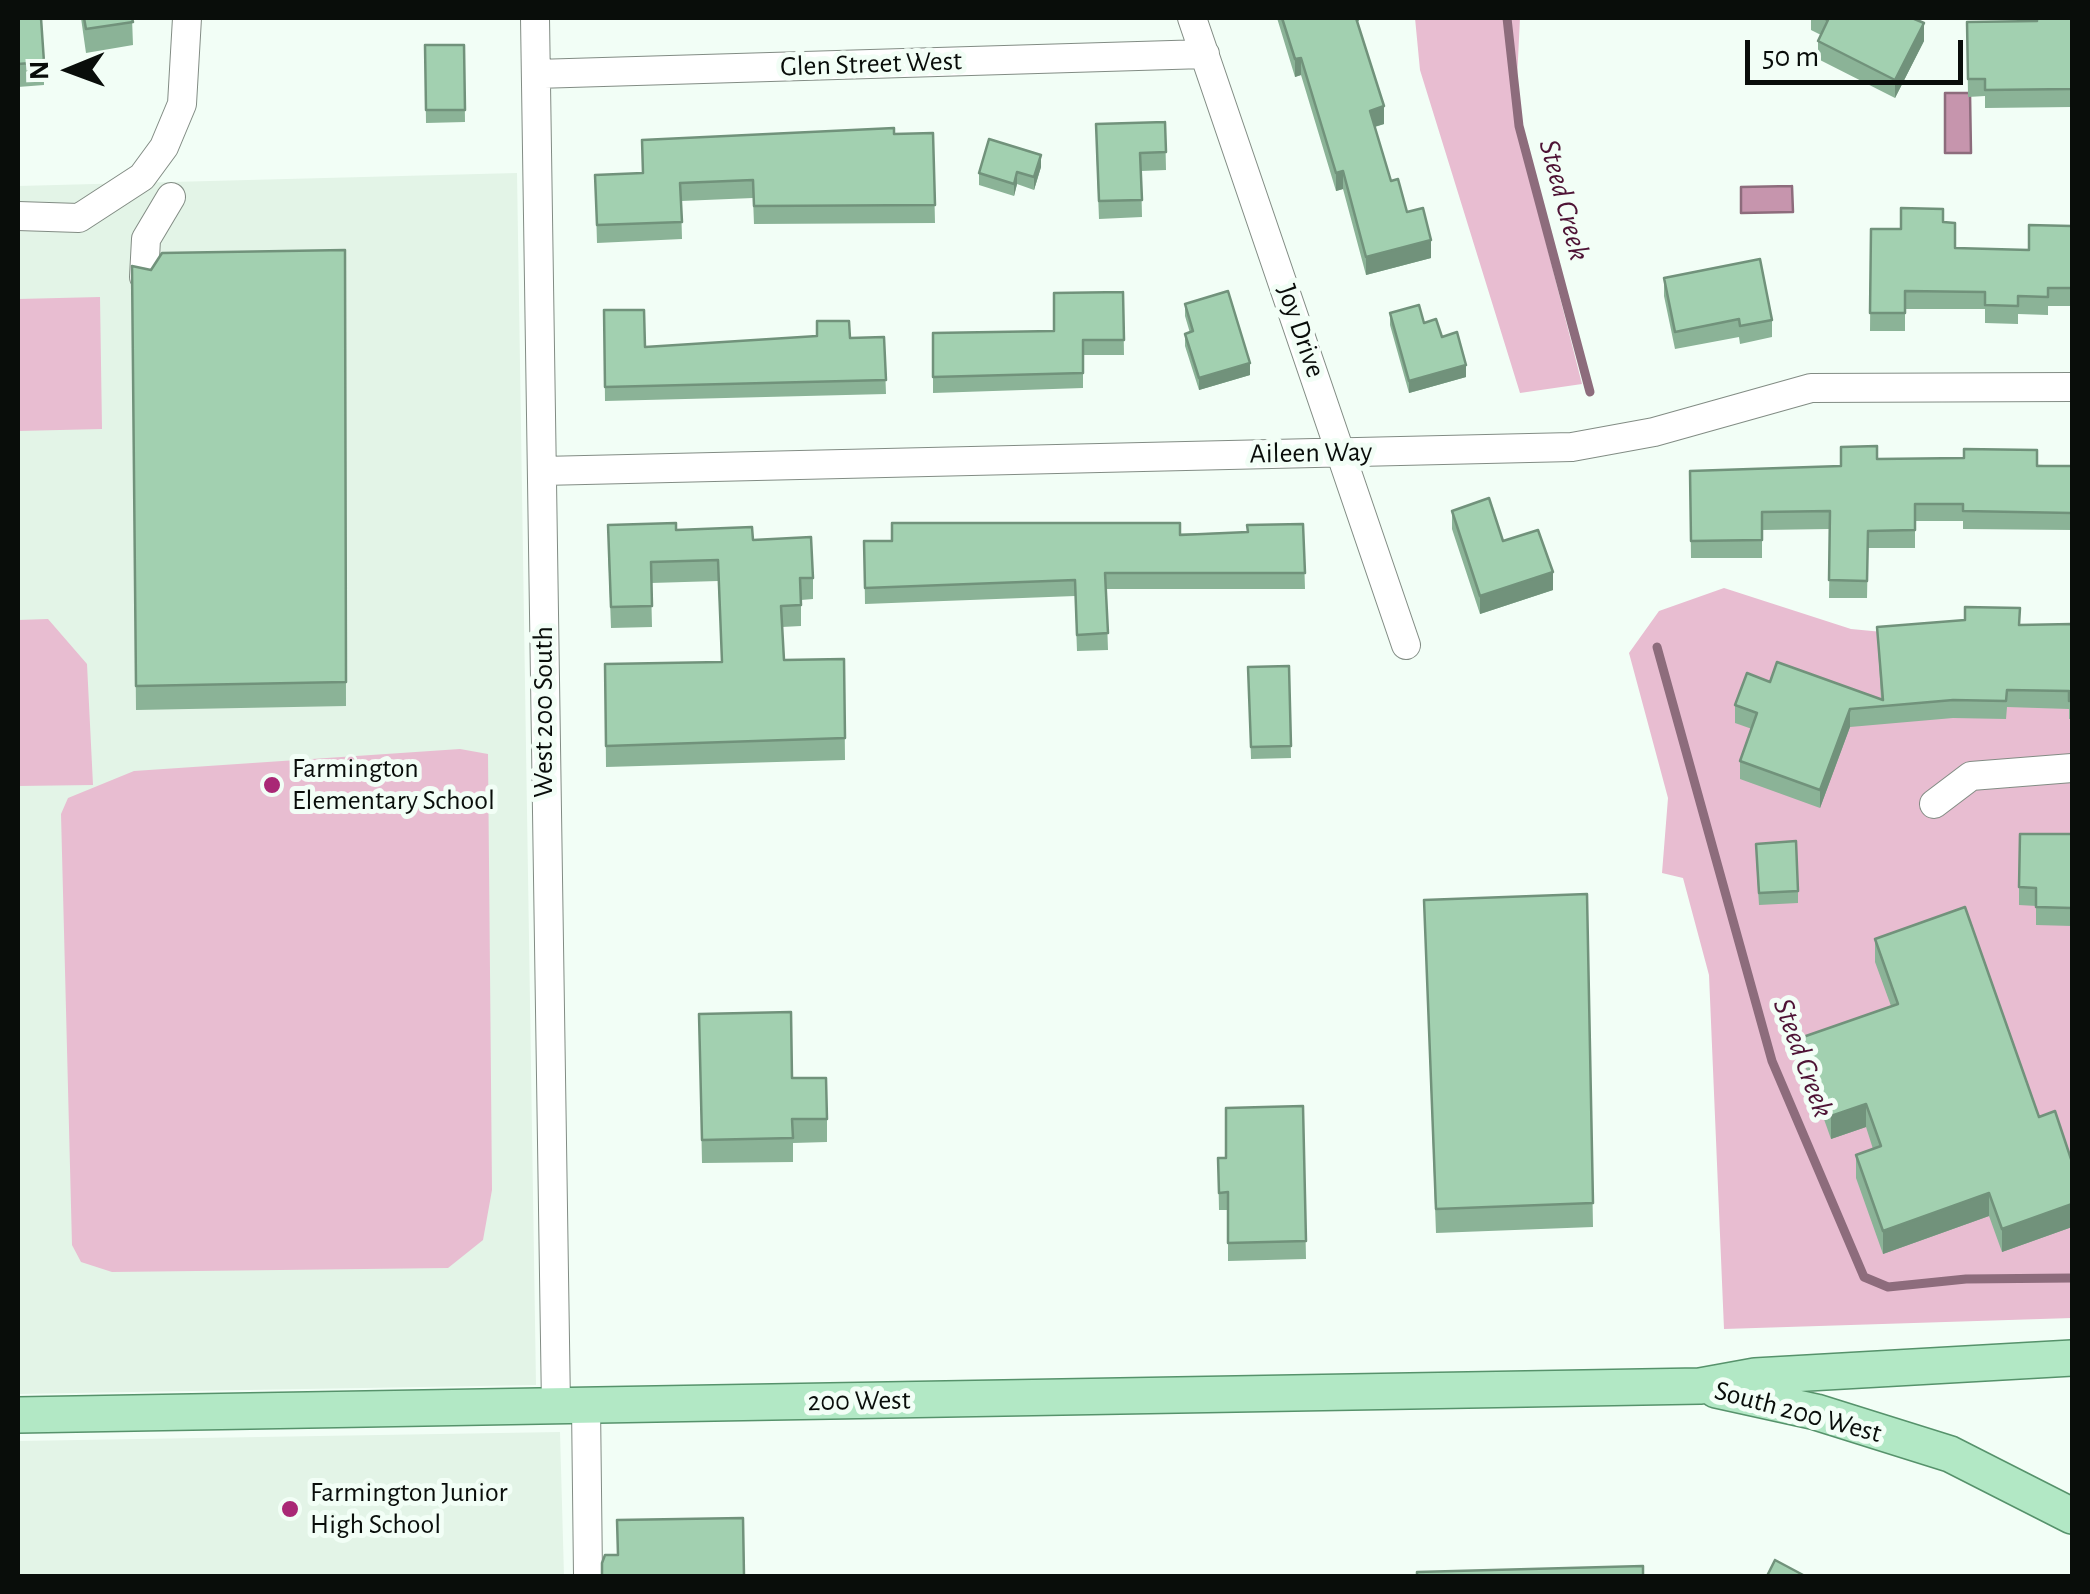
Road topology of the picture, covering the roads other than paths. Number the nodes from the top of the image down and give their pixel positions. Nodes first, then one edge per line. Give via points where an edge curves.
1 (188, 18) edge
2 (535, 18) edge
3 (1192, 18) edge
4 (1205, 54) junction
5 (536, 74) junction
6 (171, 196) dead end
7 (18, 216) edge
8 (144, 277) edge
9 (2072, 387) edge
10 (1344, 453) junction
11 (542, 472) junction
12 (1406, 645) dead end
13 (2072, 768) edge
14 (1934, 804) dead end
15 (2072, 1358) edge
16 (1700, 1386) junction
17 (571, 1406) junction
18 (18, 1415) edge
19 (2072, 1516) edge
20 (588, 1576) edge

1 - 7 street via 182,104 142,177 79,218
2 - 5 street, West 200 South
3 - 4 street, Joy Drive
4 - 5 street, Glen Street West
4 - 10 street, Joy Drive
5 - 11 street, West 200 South
6 - 8 street via 146,239
9 - 10 street, Aileen Way via 1811,388 1654,432 1572,447
10 - 11 street, Aileen Way
10 - 12 street, Joy Drive
11 - 17 street, West 200 South
13 - 14 street via 1971,776
15 - 16 main road, South 200 West via 1755,1376
16 - 17 main road, 200 West
16 - 19 main road, South 200 West via 1816,1412 1950,1454
17 - 18 main road, 200 West
17 - 20 street, West 200 South

